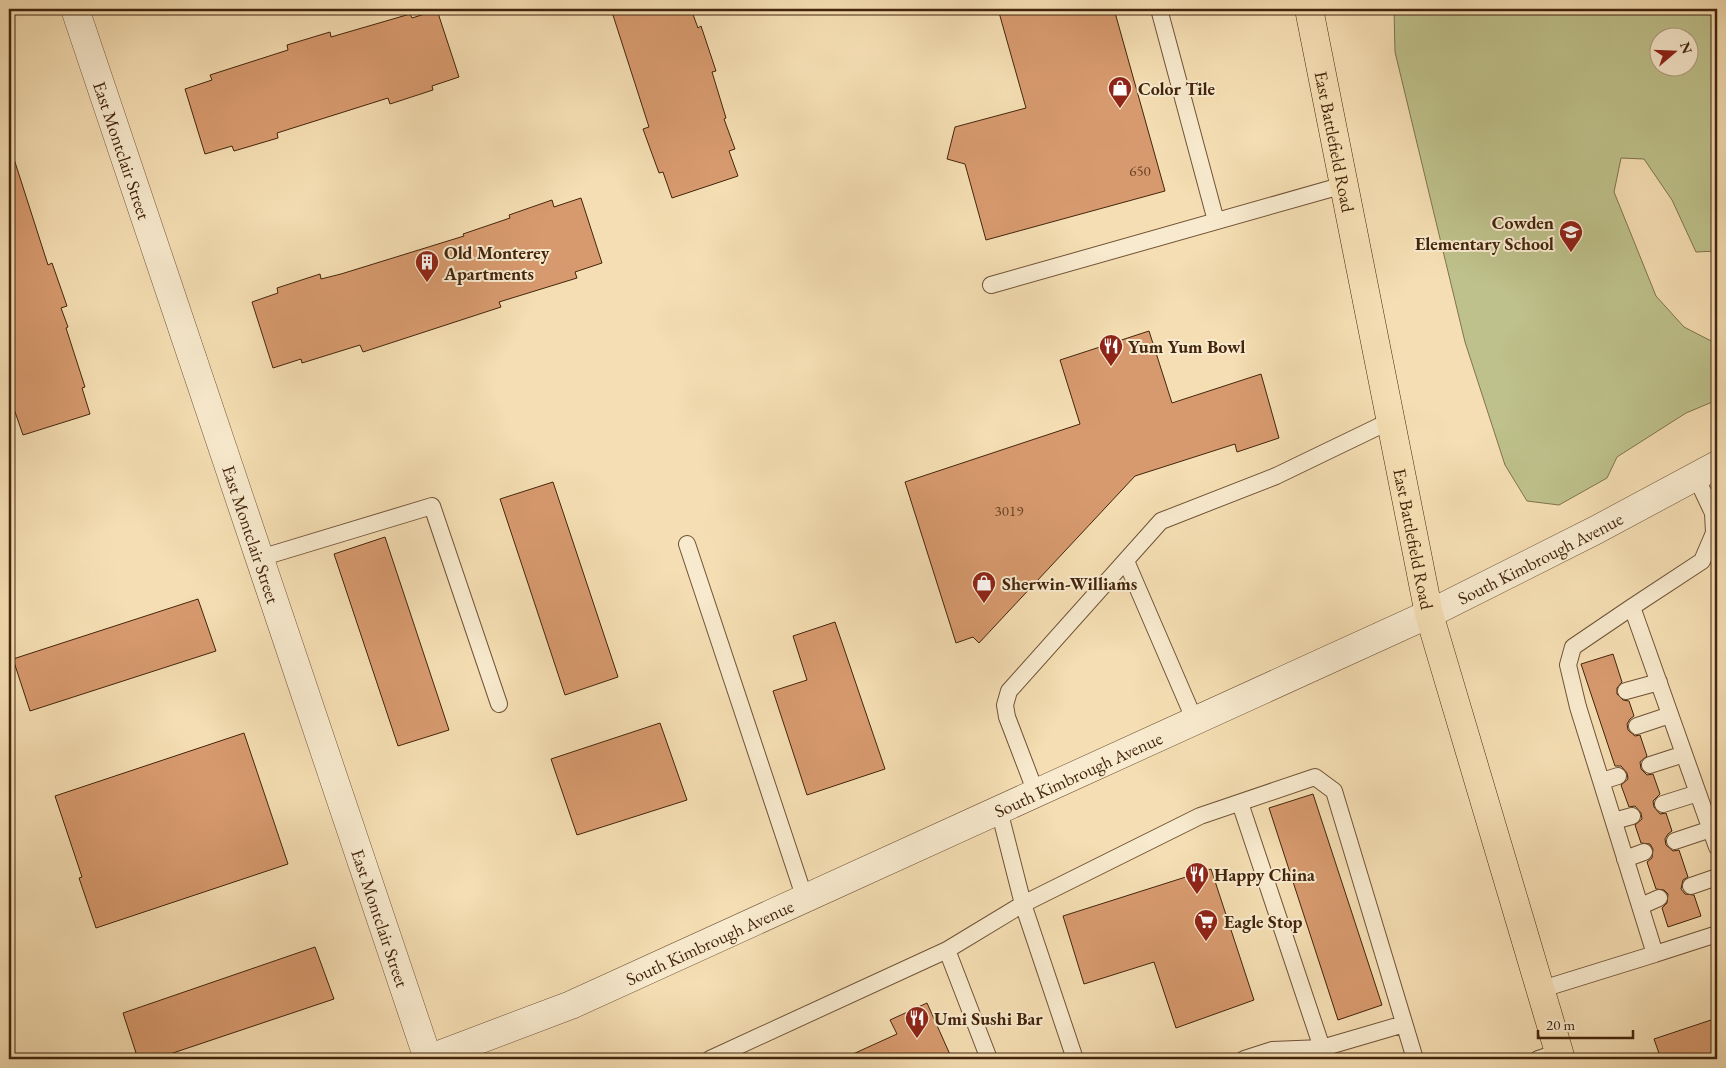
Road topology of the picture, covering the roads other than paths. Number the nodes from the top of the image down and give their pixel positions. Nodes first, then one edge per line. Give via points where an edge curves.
1 (75, 9) edge
2 (1159, 9) edge
3 (1309, 9) edge
4 (1344, 185) junction
5 (1216, 221) junction
6 (991, 285) dead end
7 (1390, 421) junction
8 (1707, 471) edge
9 (687, 544) dead end
10 (260, 558) junction
11 (1126, 561) junction
12 (1632, 606) junction
13 (1429, 614) junction
14 (1658, 682) junction
15 (1626, 691) dead end
16 (499, 704) dead end
17 (1670, 715) junction
18 (1195, 721) junction
19 (1637, 726) dead end
20 (1684, 754) junction
21 (1650, 765) dead end
22 (1618, 776) dead end
23 (1602, 782) junction
24 (1036, 793) junction
25 (1698, 793) junction
26 (1240, 803) junction
27 (1664, 804) dead end
28 (999, 810) junction
29 (1632, 816) dead end
30 (1614, 821) junction
31 (1711, 828) junction
32 (1675, 841) dead end
33 (1717, 848) edge
34 (1644, 852) dead end
35 (1626, 859) junction
36 (1717, 877) edge
37 (1691, 886) dead end
38 (1659, 898) dead end
39 (805, 899) junction
40 (1023, 904) junction
41 (1641, 906) junction
42 (1717, 934) edge
43 (947, 950) junction
44 (1655, 954) junction
45 (1539, 990) junction
46 (1404, 1024) junction
47 (1322, 1048) junction
48 (1552, 1057) edge
49 (428, 1059) edge
50 (710, 1059) edge
51 (989, 1059) edge
52 (1075, 1059) edge
53 (1244, 1059) edge
54 (1415, 1059) edge

1 - 10 street, East Montclair Street
2 - 5 lane
3 - 4 main road, East Battlefield Road
4 - 5 lane
4 - 7 main road, East Battlefield Road
5 - 6 lane
7 - 11 lane via 1276,476 1161,521
7 - 13 main road, East Battlefield Road
8 - 12 lane via 1714,533 1702,561
8 - 13 street, South Kimbrough Avenue
9 - 39 lane
10 - 16 lane via 432,506
10 - 49 street, East Montclair Street
11 - 18 lane
11 - 24 lane via 1009,691 1006,717
12 - 14 lane
12 - 23 lane via 1573,648 1568,665 1586,704 1597,739
13 - 18 street, South Kimbrough Avenue
13 - 45 main road, East Battlefield Road
14 - 15 lane
14 - 17 lane
17 - 19 lane
17 - 20 lane
18 - 24 street, South Kimbrough Avenue
20 - 21 lane
20 - 25 lane
22 - 23 lane
23 - 30 lane
24 - 28 street, South Kimbrough Avenue
25 - 27 lane
25 - 31 lane
26 - 40 lane via 1200,816
26 - 46 lane via 1315,777 1334,791
26 - 47 lane
28 - 39 street, South Kimbrough Avenue
28 - 40 lane
29 - 30 lane
30 - 35 lane
31 - 32 lane
31 - 33 lane
34 - 35 lane
35 - 41 lane
36 - 37 lane
38 - 41 lane
39 - 49 street, South Kimbrough Avenue via 571,1005
40 - 43 lane
40 - 52 lane
41 - 44 lane
42 - 44 lane
43 - 50 lane
43 - 51 lane
44 - 45 lane
45 - 48 main road, East Battlefield Road
46 - 47 lane
46 - 54 lane
47 - 53 lane via 1272,1050

